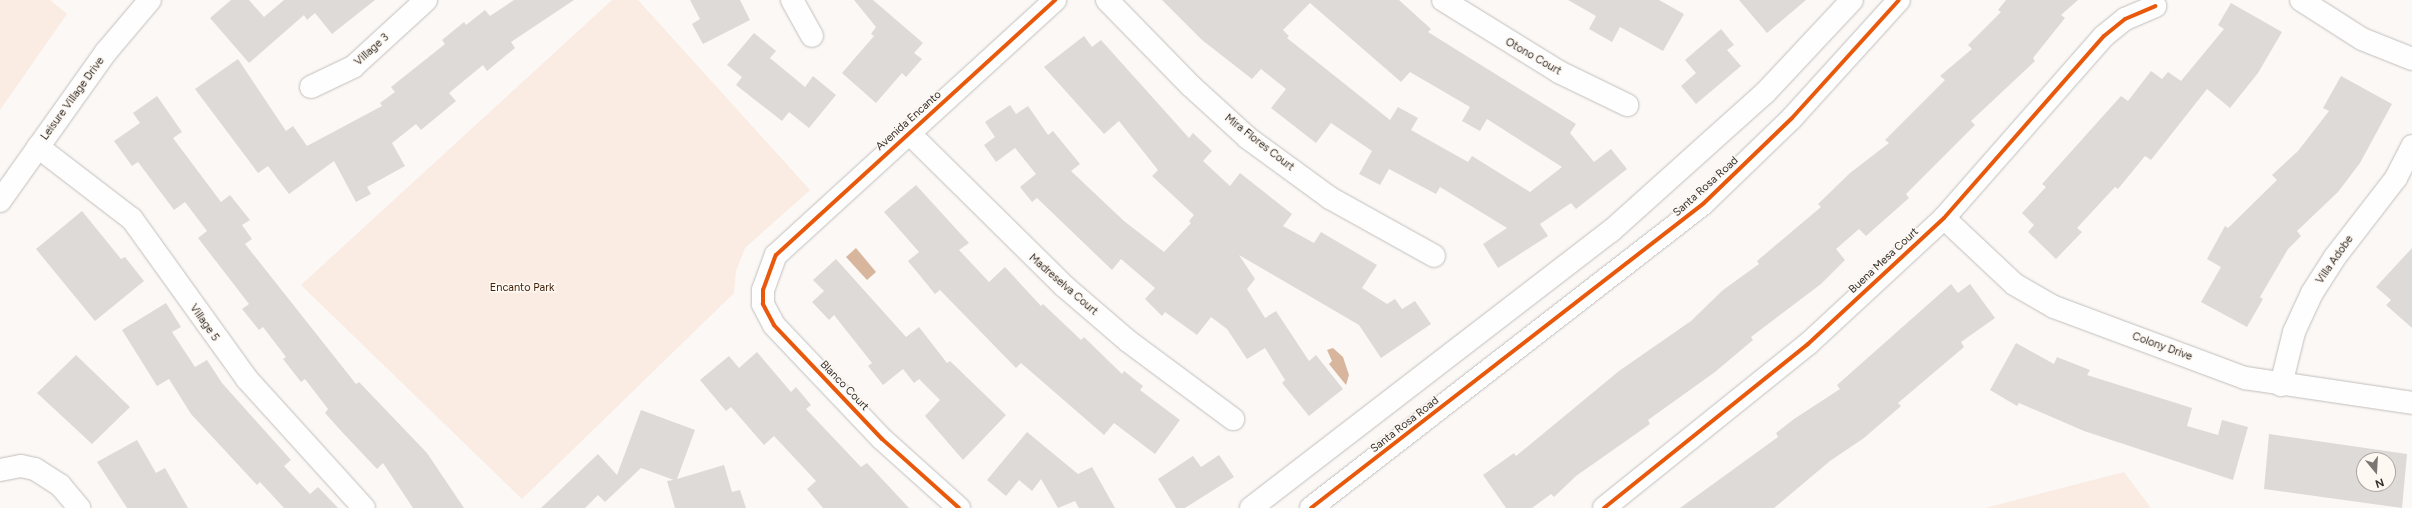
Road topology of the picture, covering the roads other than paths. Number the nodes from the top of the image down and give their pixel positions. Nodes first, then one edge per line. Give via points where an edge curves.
1 (150, 0) edge
2 (426, 0) edge
3 (792, 0) edge
4 (1055, 0) edge
5 (1107, 0) edge
6 (1443, 0) edge
7 (1852, 0) edge
8 (1899, 0) edge
9 (2310, 2) edge
10 (2155, 6) dead end
11 (812, 36) dead end
12 (2412, 59) edge
13 (311, 87) dead end
14 (1627, 105) dead end
15 (909, 133) junction
16 (2412, 146) edge
17 (38, 147) junction
18 (0, 201) edge
19 (1944, 218) junction
20 (776, 255) joint
21 (1434, 256) dead end
22 (2281, 385) junction
23 (2412, 403) edge
24 (1232, 419) dead end
25 (0, 470) edge
26 (79, 508) edge
27 (364, 508) edge
28 (959, 508) edge
29 (1252, 508) edge
30 (1311, 508) edge
31 (1604, 508) edge

1 - 17 street, Leisure Village Drive via 106,52
2 - 13 street, Village 3 via 353,67
3 - 11 street
4 - 15 street, Avenida Encanto
5 - 21 street, Mira Flores Court via 1191,86 1248,138 1330,198
6 - 14 street, Otono Court via 1559,72
7 - 29 street via 1765,93 1611,231
8 - 30 street, Santa Rosa Road via 1792,118 1704,202
9 - 12 street via 2362,39
10 - 19 street, Buena Mesa Court via 2125,19 2104,36
15 - 20 street, Avenida Encanto
15 - 24 street, Madreselva Court via 1064,286 1128,341
16 - 22 street, Villa Adobe via 2396,178 2312,294 2294,332
17 - 18 street, Leisure Village Drive
17 - 27 street, Village 5 via 132,219 247,379
19 - 22 street, Colony Drive via 2014,284 2054,307 2245,378
19 - 31 street, Buena Mesa Court via 1808,344
20 - 28 street, Blanco Court via 763,290 768,316 882,439
22 - 23 street, Colony Drive
25 - 26 street via 21,466 35,469 60,486

